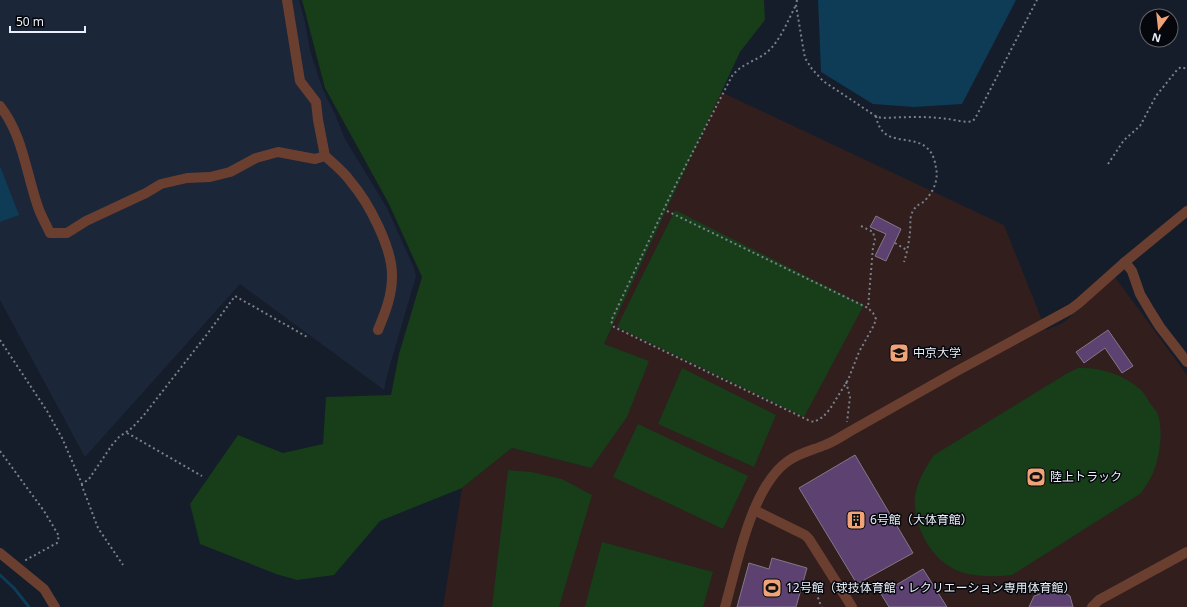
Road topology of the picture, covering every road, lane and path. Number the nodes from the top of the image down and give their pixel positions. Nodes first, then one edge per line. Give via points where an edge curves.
1 (287, 0) edge
2 (797, 0) edge
3 (1038, 0) edge
4 (796, 5) junction
5 (1187, 69) edge
6 (0, 106) edge
7 (876, 116) junction
8 (325, 156) junction
9 (1108, 164) dead end
10 (667, 211) dead end
11 (1187, 211) edge
12 (861, 226) dead end
13 (895, 243) dead end
14 (907, 250) junction
15 (904, 262) dead end
16 (1125, 262) junction
17 (868, 308) junction
18 (378, 330) dead end
19 (310, 338) dead end
20 (0, 340) edge
21 (1187, 362) edge
22 (846, 382) junction
23 (126, 432) junction
24 (849, 432) junction
25 (0, 451) edge
26 (202, 476) dead end
27 (82, 484) junction
28 (754, 510) junction
29 (1187, 552) edge
30 (0, 553) edge
31 (123, 565) dead end
32 (19, 568) junction
33 (821, 583) dead end
34 (55, 607) edge
35 (725, 607) edge
36 (822, 607) edge
37 (852, 607) edge
38 (1092, 607) edge

1 - 8 street via 300,81 316,102
2 - 4 path
3 - 7 path via 973,121
4 - 7 path via 805,58 812,69 823,81
4 - 22 path via 776,42 767,52 737,70 732,76 672,192 611,321 614,327 814,422 830,409
5 - 9 path via 1181,67 1177,70 1156,96 1140,126 1124,140
6 - 8 street via 8,116 24,156 38,208 50,233 67,233 161,184 230,172 256,158 278,152 316,159
7 - 14 path via 885,134 925,146 935,163 937,175 934,188 912,211 910,217 911,231
8 - 18 street via 351,182 381,231 391,258 392,277 388,305
10 - 17 path
11 - 16 street
12 - 17 path via 873,232 875,240
13 - 14 path
14 - 15 path
16 - 21 street via 1132,271 1140,294 1150,311
16 - 24 street via 1062,315
17 - 22 path via 876,319
19 - 23 path via 235,296 166,388
20 - 27 path via 47,411
22 - 24 path via 850,397 847,423
23 - 26 path
23 - 27 path via 112,445 89,479
24 - 28 street via 788,461 775,474
25 - 32 path via 59,536 57,543 25,560
27 - 31 path via 98,528
28 - 35 street via 745,533
28 - 37 street via 809,538
29 - 38 street via 1099,600
30 - 32 street
32 - 34 street via 44,589
33 - 36 path via 817,599

